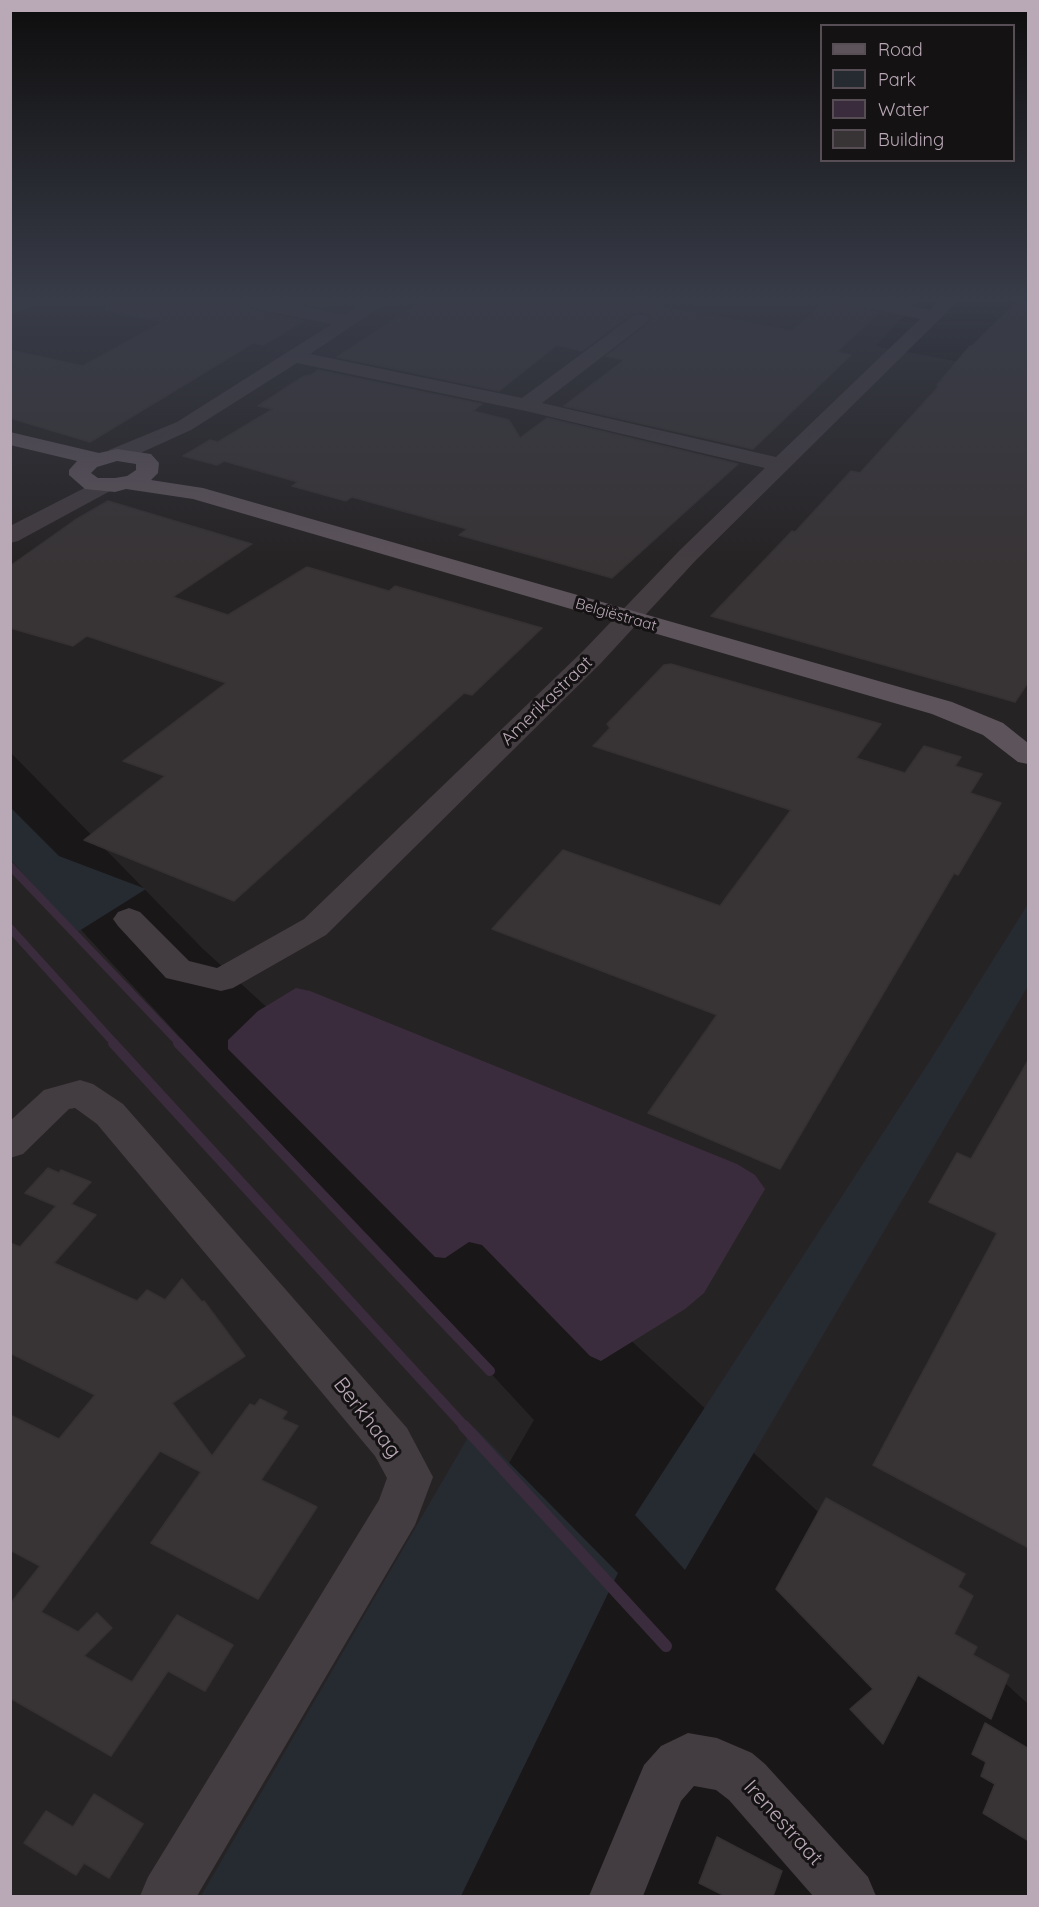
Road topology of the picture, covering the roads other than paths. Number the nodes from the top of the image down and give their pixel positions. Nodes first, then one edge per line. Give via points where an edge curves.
1 (243, 388) edge
2 (445, 388) edge
3 (549, 388) edge
4 (861, 388) edge
5 (526, 405) junction
6 (184, 426) junction
7 (10, 438) edge
8 (95, 465) junction
9 (782, 465) junction
10 (141, 473) junction
11 (104, 485) junction
12 (34, 521) junction
13 (10, 536) edge
14 (628, 619) junction
15 (1029, 756) edge
16 (129, 919) dead end
17 (10, 1144) edge
18 (167, 1896) edge
19 (616, 1896) edge
20 (849, 1896) edge

1 - 6 street
2 - 5 street
3 - 5 street
4 - 9 street, Amerikastraat
5 - 9 street
6 - 8 street
6 - 10 street via 157,449
7 - 8 main road
8 - 10 main road via 136,457
8 - 11 main road via 93,484
8 - 12 street
9 - 14 street, Amerikastraat
10 - 11 main road
10 - 14 main road, Belgiëstraat via 195,493
11 - 12 street
12 - 13 street
14 - 15 main road, Belgiëstraat via 970,717
14 - 16 street, Amerikastraat via 315,927 221,980 178,970
17 - 18 street, Berkhaag via 57,1099 80,1093 110,1114 391,1442 410,1477 399,1510
19 - 20 street, Irenestraat via 662,1783 688,1758 717,1764 747,1782

